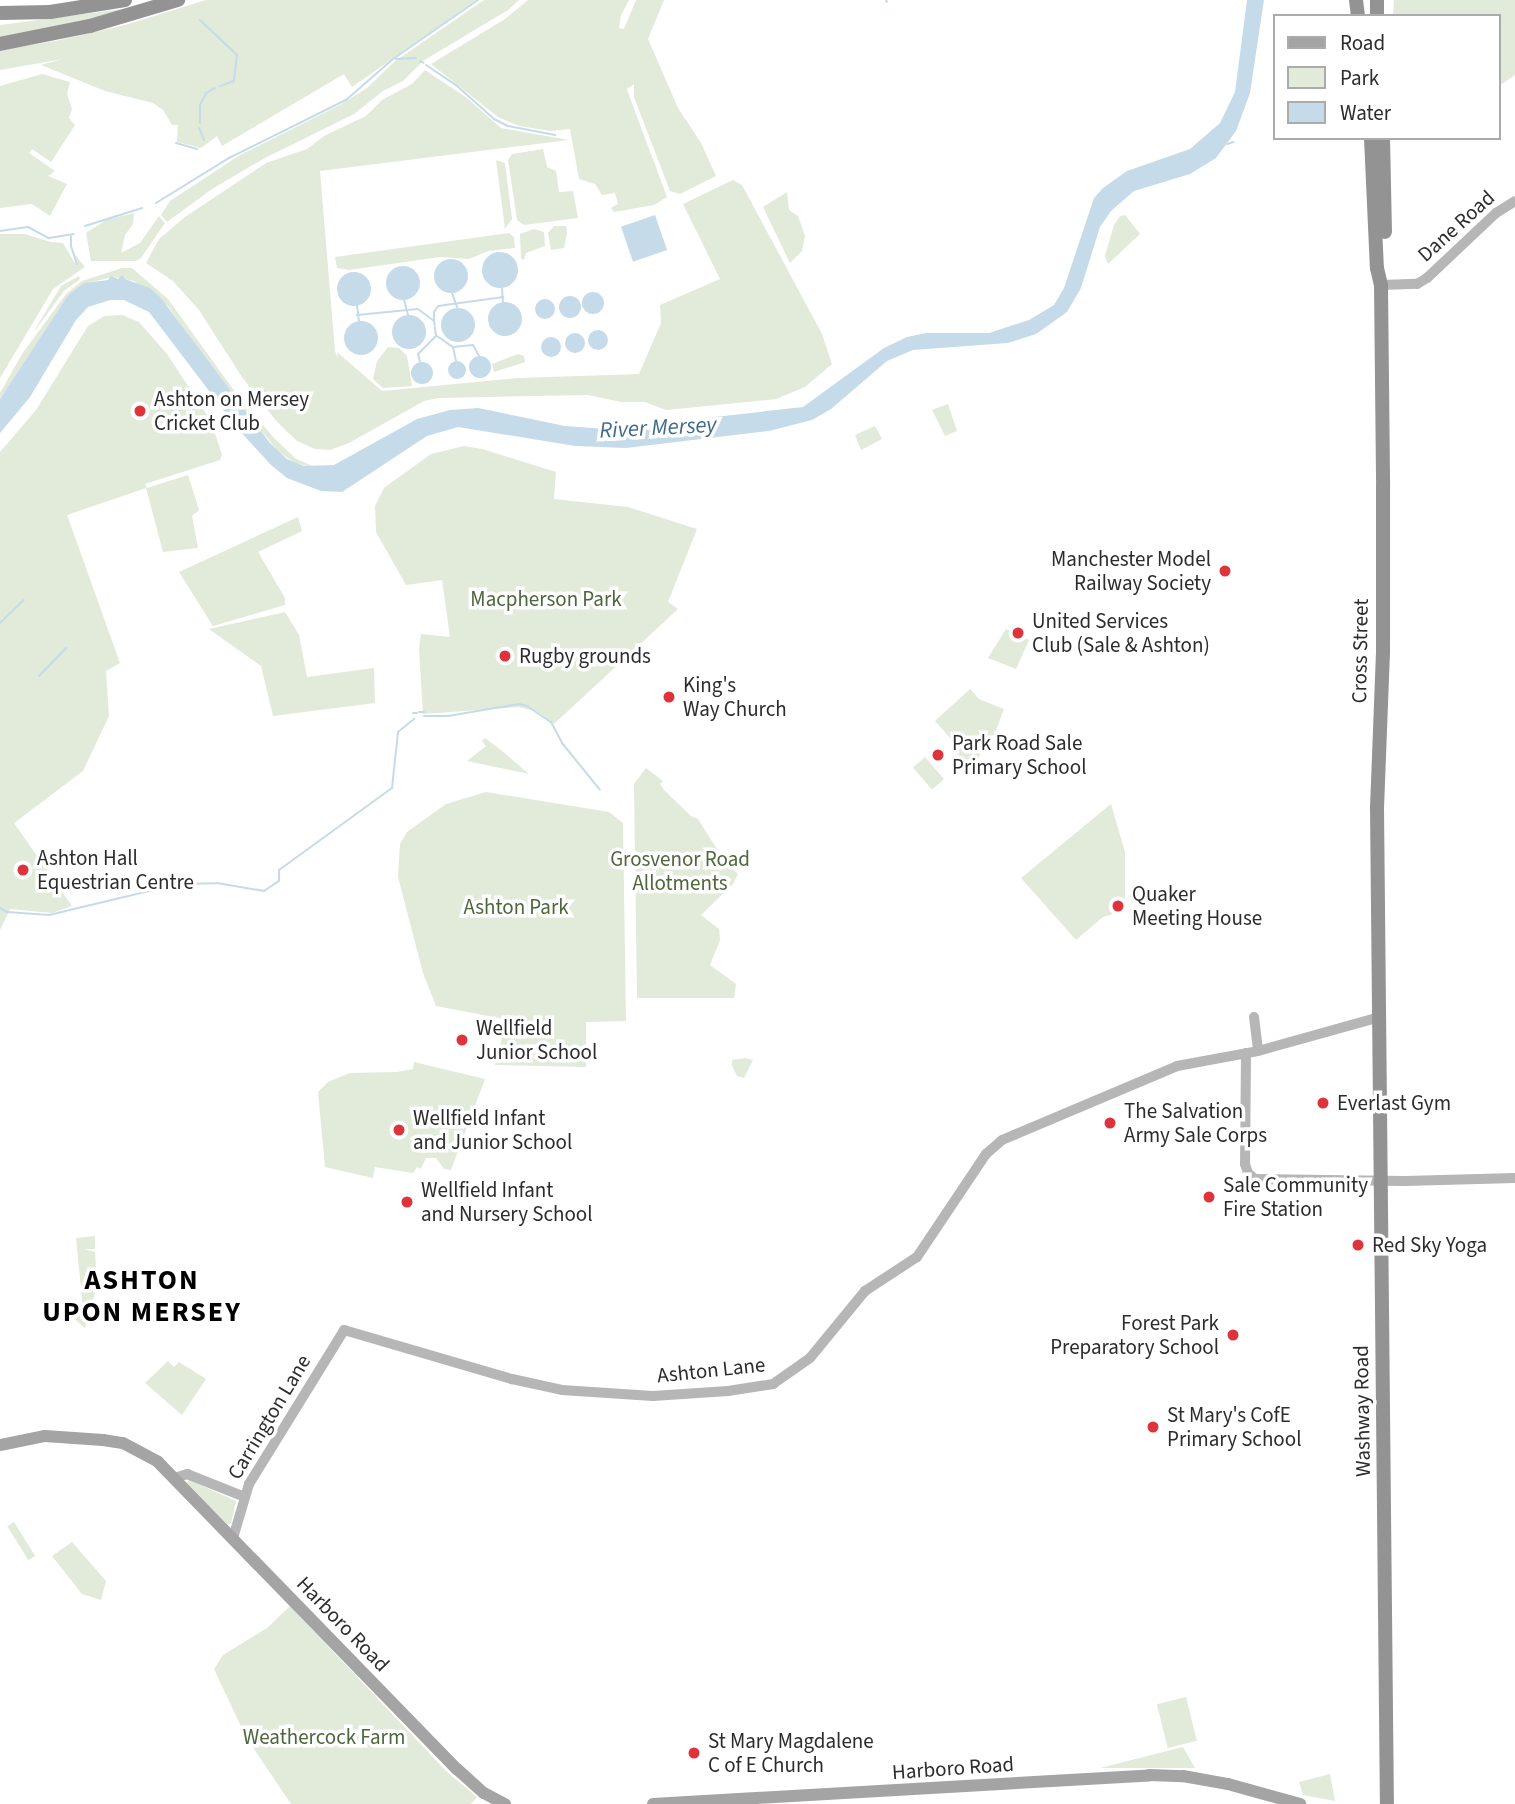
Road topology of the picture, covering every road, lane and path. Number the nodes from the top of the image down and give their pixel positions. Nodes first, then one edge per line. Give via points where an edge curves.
1 (72, 0) edge
2 (125, 0) edge
3 (178, 0) edge
4 (0, 12) edge
5 (0, 44) edge
6 (1371, 140) edge
7 (1383, 140) edge
8 (1515, 201) edge
9 (1381, 285) junction
10 (1254, 1017) dead end
11 (1380, 1017) junction
12 (1252, 1052) junction
13 (1515, 1178) edge
14 (1382, 1180) junction
15 (344, 1330) joint
16 (0, 1445) edge
17 (174, 1478) junction
18 (245, 1497) junction
19 (233, 1538) junction
20 (505, 1804) edge
21 (653, 1804) edge
22 (1300, 1804) edge
23 (1387, 1804) edge

1 - 4 highway
2 - 4 highway via 50,12
3 - 5 highway via 90,26
6 - 9 highway
7 - 9 highway via 1386,268
8 - 9 main road, Dane Road via 1427,278 1417,284
9 - 11 highway, Cross Street
10 - 12 main road
11 - 12 main road, Ashton Lane
11 - 14 highway, Washway Road
12 - 14 main road via 1248,1173 1259,1180
12 - 15 main road, Ashton Lane via 1160,1071 996,1144 918,1257 865,1292 810,1358 773,1384 653,1396 562,1390
13 - 14 main road
14 - 23 highway, Washway Road
15 - 18 main road, Carrington Lane via 255,1473
16 - 17 main road, Harboro Road via 45,1436 123,1443 158,1462
17 - 18 main road, Carrington Lane via 187,1474
17 - 19 main road, Harboro Road
18 - 19 main road
19 - 20 main road, Harboro Road via 457,1769
21 - 22 main road, Harboro Road via 1149,1775 1197,1778

